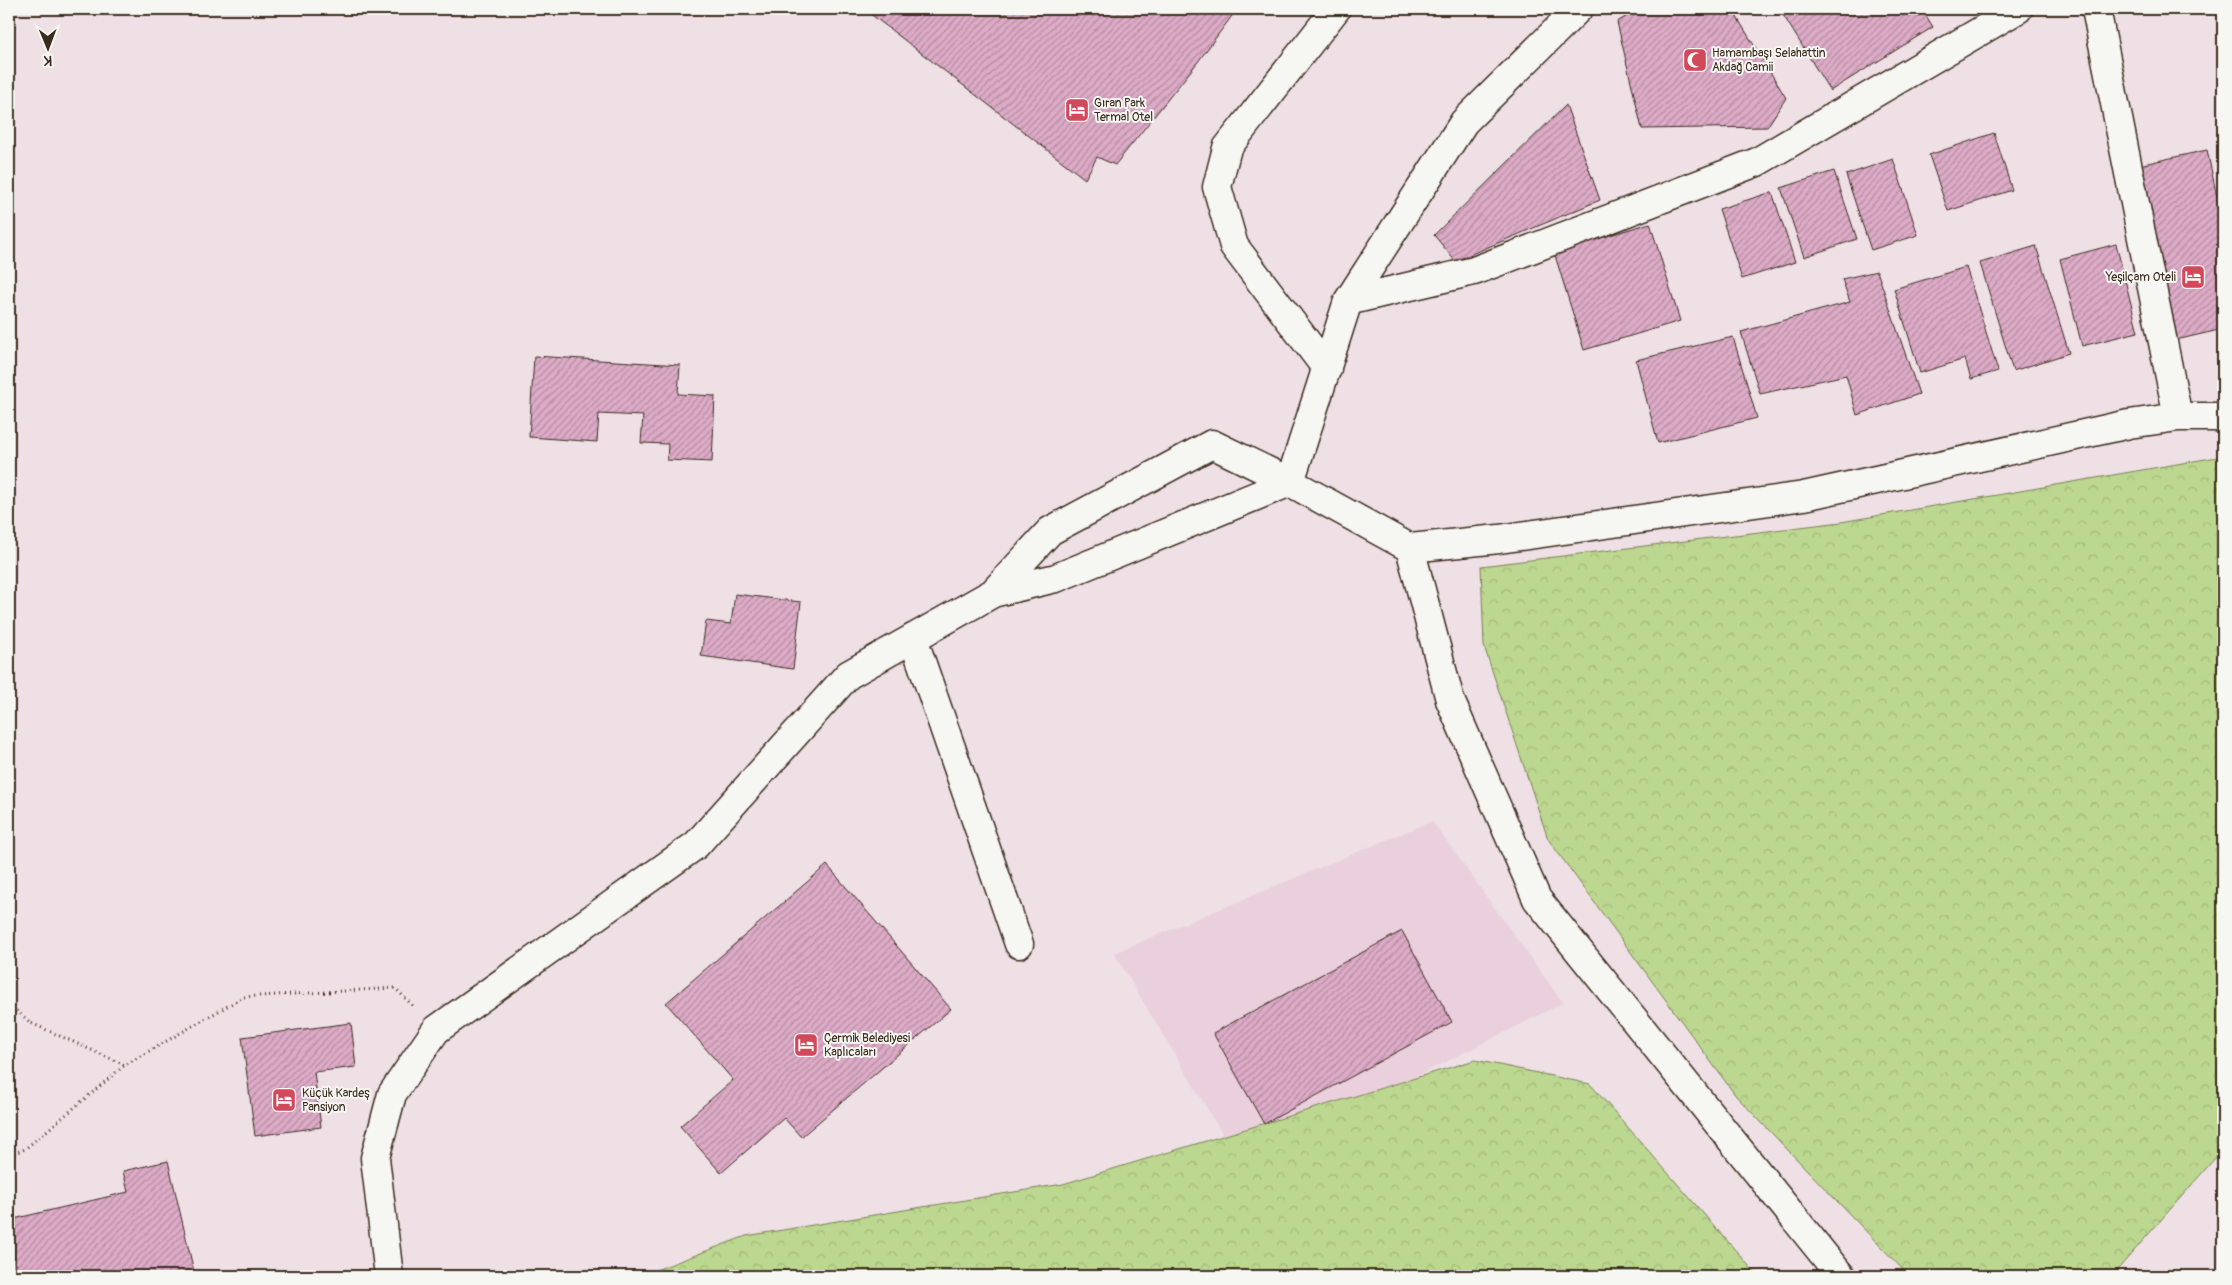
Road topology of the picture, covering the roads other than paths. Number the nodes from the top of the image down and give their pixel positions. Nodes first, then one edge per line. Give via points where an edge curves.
1 (1336, 9) edge
2 (1578, 9) edge
3 (2018, 9) edge
4 (2096, 9) edge
5 (1348, 301) junction
6 (1327, 369) junction
7 (2178, 417) junction
8 (2223, 417) edge
9 (1290, 482) junction
10 (1410, 548) junction
11 (993, 593) junction
12 (913, 638) junction
13 (1019, 944) dead end
14 (389, 1276) edge
15 (1841, 1276) edge

1 - 6 street via 1227,148 1217,187 1234,246
2 - 5 street via 1464,122
3 - 5 street via 1757,162 1474,271
4 - 7 street
5 - 6 street
6 - 9 street
7 - 8 street
7 - 10 street via 2129,424 1804,496 1498,539
9 - 10 street
9 - 11 street via 1056,578
9 - 11 street via 1212,444 1050,531
10 - 15 street via 1450,700 1537,899
11 - 12 street
12 - 13 street
12 - 14 street via 848,675 696,845 436,1030 392,1094 375,1158

